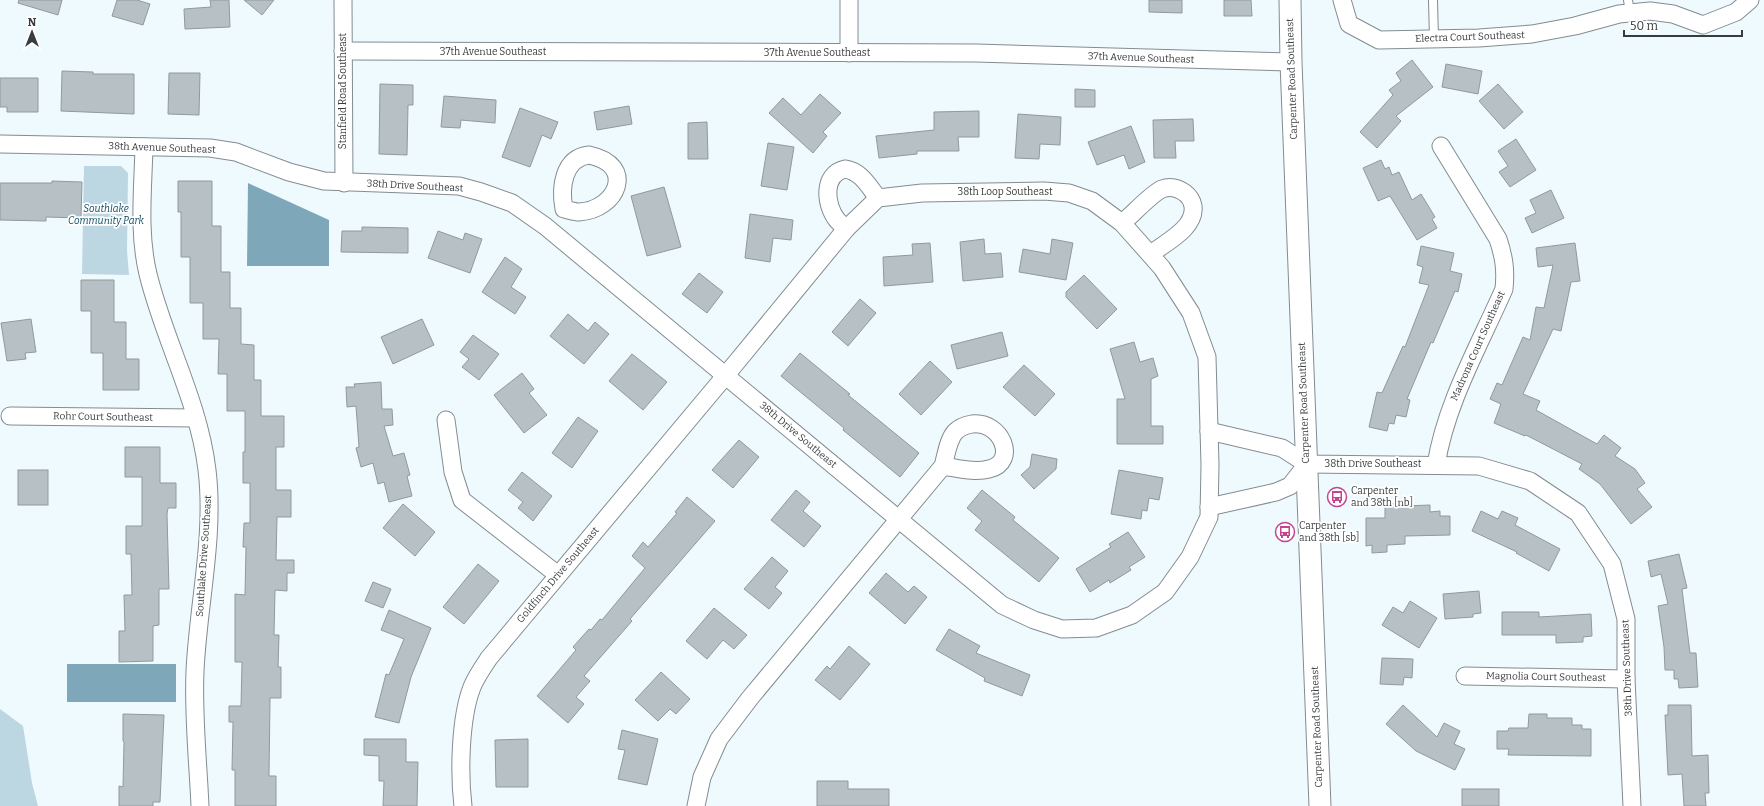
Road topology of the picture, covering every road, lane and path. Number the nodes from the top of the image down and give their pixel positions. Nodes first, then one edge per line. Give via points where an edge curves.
1 (343, 0) edge
2 (850, 0) edge
3 (1290, 0) edge
4 (1342, 0) edge
5 (1433, 0) edge
6 (1750, 0) edge
7 (1629, 6) edge
8 (1434, 39) junction
9 (343, 51) junction
10 (849, 53) junction
11 (1291, 62) junction
12 (0, 144) edge
13 (1441, 146) dead end
14 (144, 147) junction
15 (344, 183) junction
16 (878, 198) junction
17 (564, 209) dead end
18 (1122, 223) junction
19 (545, 226) junction
20 (846, 229) junction
21 (1151, 254) junction
22 (726, 375) junction
23 (10, 416) dead end
24 (196, 418) junction
25 (446, 420) dead end
26 (1209, 431) junction
27 (1307, 464) junction
28 (1436, 464) junction
29 (944, 466) dead end
30 (1209, 507) junction
31 (899, 520) junction
32 (558, 575) junction
33 (1465, 676) dead end
34 (1626, 679) junction
35 (200, 806) edge
36 (463, 806) edge
37 (696, 806) edge
38 (1320, 806) edge
39 (1632, 806) edge

1 - 9 street, Stanfield Road Southeast
2 - 10 street
3 - 11 street, Carpenter Road Southeast
4 - 8 street, Electra Court Southeast via 1349,24 1379,40
5 - 8 lane
6 - 7 street, Electra Court Southeast via 1736,12 1703,25 1673,14
7 - 8 street, Electra Court Southeast via 1619,14 1532,34
9 - 10 street, 37th Avenue Southeast
9 - 15 street, Stanfield Road Southeast
10 - 11 street, 37th Avenue Southeast via 976,53
11 - 27 street, Carpenter Road Southeast
12 - 14 street, 38th Avenue Southeast
13 - 28 street, Madrona Court Southeast via 1498,239 1504,255 1506,272 1504,289 1448,416
14 - 15 street, 38th Avenue Southeast via 210,148 236,152 306,177
14 - 24 street, Southlake Drive Southeast via 142,230 145,260 151,287
15 - 19 street, 38th Drive Southeast via 459,186 512,203
16 - 18 street, 38th Loop Southeast via 922,193 1068,193 1092,201
16 - 20 street
16 - 20 street via 856,173 846,170 835,174 830,179 828,196 836,219
17 - 19 street
18 - 21 street, 38th Loop Southeast
18 - 21 street via 1160,190 1169,187 1187,194 1194,212 1191,221
19 - 22 street, 38th Drive Southeast
20 - 22 street
21 - 26 street, 38th Loop Southeast via 1191,313 1207,357
22 - 31 street, 38th Drive Southeast
22 - 32 street, Goldfinch Drive Southeast
23 - 24 street, Rohr Court Southeast
24 - 35 street, Southlake Drive Southeast via 205,453 209,495 195,671 194,707
25 - 32 street via 453,472 462,500
26 - 27 street via 1282,448
26 - 30 street, 38th Drive Southeast
27 - 28 street, 38th Drive Southeast
27 - 30 street via 1290,486
27 - 38 street, Carpenter Road Southeast
28 - 34 street, 38th Drive Southeast via 1479,466 1530,481 1578,513 1612,564 1626,619
29 - 31 street
30 - 31 street, 38th Drive Southeast via 1209,517 1190,557 1165,592 1132,615 1096,628 1062,629 1034,620 1002,605
31 - 37 street via 750,698 719,739 702,778
32 - 36 street, Goldfinch Drive Southeast via 489,658 472,687 464,720 460,785
33 - 34 street, Magnolia Court Southeast
34 - 39 street, 38th Drive Southeast

